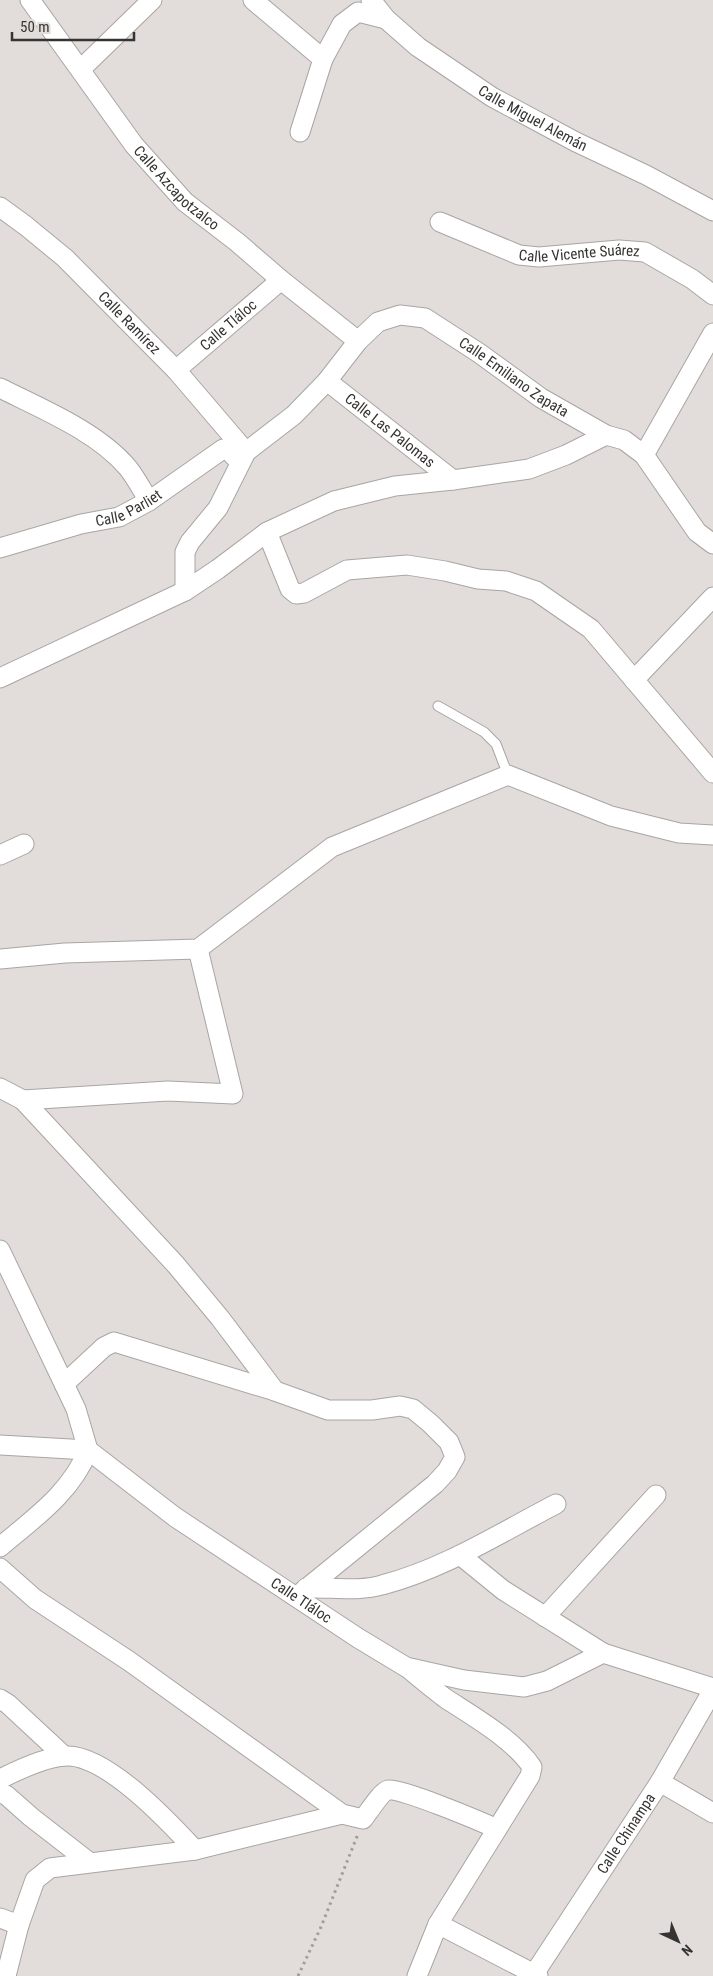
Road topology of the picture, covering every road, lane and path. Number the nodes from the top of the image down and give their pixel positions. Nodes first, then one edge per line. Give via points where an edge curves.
1 (30, 0) edge
2 (152, 0) edge
3 (252, 0) edge
4 (371, 0) edge
5 (386, 19) junction
6 (324, 59) junction
7 (81, 69) junction
8 (300, 132) dead end
9 (0, 208) edge
10 (713, 211) edge
11 (440, 222) dead end
12 (281, 280) junction
13 (713, 295) edge
14 (713, 333) edge
15 (358, 341) junction
16 (176, 370) junction
17 (327, 381) junction
18 (0, 388) edge
19 (606, 435) junction
20 (644, 455) junction
21 (243, 457) junction
22 (453, 480) junction
23 (149, 501) junction
24 (267, 532) junction
25 (713, 544) edge
26 (0, 548) edge
27 (185, 591) junction
28 (712, 599) edge
29 (0, 678) edge
30 (634, 680) junction
31 (438, 706) dead end
32 (713, 773) edge
33 (508, 775) junction
34 (713, 835) edge
35 (24, 844) dead end
36 (0, 855) edge
37 (198, 949) junction
38 (0, 959) edge
39 (0, 1088) edge
40 (23, 1100) junction
41 (0, 1250) edge
42 (64, 1384) junction
43 (275, 1391) junction
44 (0, 1445) edge
45 (88, 1450) junction
46 (656, 1495) dead end
47 (556, 1504) dead end
48 (0, 1546) edge
49 (460, 1555) junction
50 (0, 1568) edge
51 (301, 1593) junction
52 (545, 1617) junction
53 (603, 1653) junction
54 (406, 1667) junction
55 (713, 1689) edge
56 (0, 1699) edge
57 (64, 1756) junction
58 (0, 1779) edge
59 (660, 1782) junction
60 (0, 1793) edge
61 (713, 1813) edge
62 (342, 1814) junction
63 (363, 1820) junction
64 (498, 1828) junction
65 (195, 1850) junction
66 (89, 1862) junction
67 (0, 1918) edge
68 (20, 1924) junction
69 (438, 1924) junction
70 (536, 1975) edge
71 (6, 1976) edge
72 (298, 1976) edge
73 (417, 1976) edge

1 - 7 street, Calle Azcapotzalco
2 - 7 street
3 - 6 street
4 - 5 street, Calle Miguel Alemán
5 - 6 street via 358,12 348,18
5 - 10 street, Calle Miguel Alemán via 418,46 492,97
6 - 8 street
7 - 12 street, Calle Azcapotzalco via 134,145 186,202
9 - 16 street, Calle Ramírez via 65,258
11 - 13 street, Calle Vicente Suárez via 519,255 539,257 620,250 645,252
12 - 15 street, Calle Azcapotzalco
12 - 16 street, Calle Tláloc
14 - 20 street
15 - 17 street
15 - 19 street, Calle Emiliano Zapata via 378,322 400,315 425,318 541,398
16 - 21 street, Calle Ramírez
17 - 21 street via 294,415
17 - 22 street, Calle Las Palomas
18 - 23 street via 99,441 128,468
19 - 20 street, Calle Emiliano Zapata via 624,440
19 - 22 street via 529,469
20 - 25 street, Calle Emiliano Zapata via 697,532
21 - 23 street, Calle Parliet via 228,449 223,450
21 - 27 street via 218,508 185,552
22 - 24 street via 395,486 334,502
23 - 26 street, Calle Parliet via 119,517 81,524
24 - 27 street
24 - 30 street via 290,589 296,594 304,593 347,570 378,566 407,565 506,581 536,591 591,629
27 - 29 street
28 - 30 street
30 - 32 street
31 - 33 lane via 484,732 496,744
33 - 34 street via 611,816 679,833
33 - 37 street via 332,847
35 - 36 street
37 - 38 street via 64,953
37 - 40 street via 233,1094 168,1090
39 - 40 street
40 - 43 street via 176,1265
41 - 42 street
42 - 43 street via 104,1347 114,1342
42 - 45 street via 76,1409
43 - 51 street via 328,1410 400,1406 413,1409 449,1442 454,1457 447,1471 434,1484
44 - 45 street
45 - 48 street via 84,1461 56,1499
45 - 51 street, Calle Tláloc via 175,1518
46 - 52 street
47 - 49 street
49 - 51 street via 381,1586 330,1587
49 - 52 street via 503,1590
50 - 62 street via 35,1599 129,1661
51 - 54 street, Calle Tláloc via 358,1638
52 - 53 street
53 - 54 street, Calle Tláloc via 547,1681 524,1687 464,1680
53 - 55 street
54 - 64 street via 481,1721 525,1756 532,1767 530,1776
55 - 59 street, Calle Chinampa
56 - 57 street
57 - 58 street
57 - 65 street via 82,1757 105,1770 150,1803
59 - 61 street
59 - 70 street, Calle Chinampa
60 - 66 street
62 - 63 street
62 - 65 street
63 - 64 street via 383,1794 394,1790
63 - 72 path
64 - 69 street
65 - 66 street
66 - 68 street via 50,1868 35,1880
67 - 68 street
68 - 71 street
69 - 70 street
69 - 73 street

